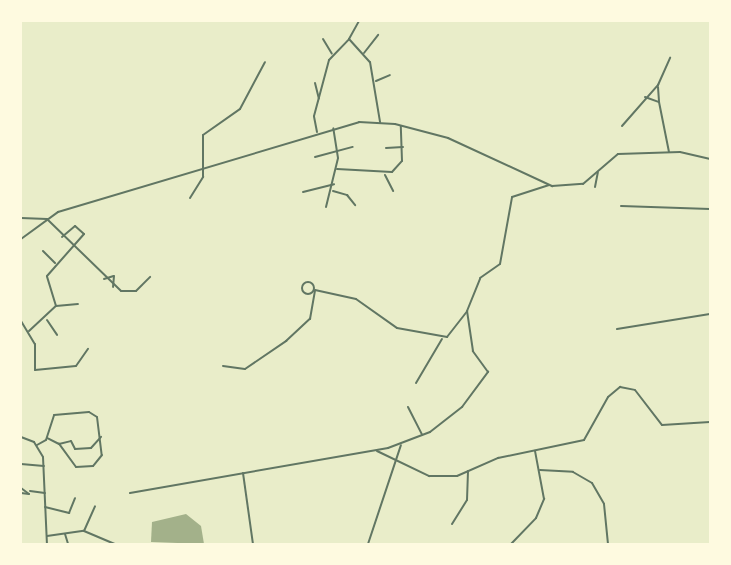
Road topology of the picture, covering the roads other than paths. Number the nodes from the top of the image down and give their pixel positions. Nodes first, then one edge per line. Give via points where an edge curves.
1 (359, 21) edge
2 (378, 35) dead end
3 (323, 39) dead end
4 (350, 39) junction
5 (364, 53) junction
6 (332, 54) junction
7 (670, 58) dead end
8 (265, 62) dead end
9 (390, 75) dead end
10 (376, 81) junction
11 (315, 83) dead end
12 (658, 85) junction
13 (645, 97) junction
14 (319, 102) junction
15 (659, 102) junction
16 (380, 122) junction
17 (401, 126) junction
18 (622, 126) dead end
19 (333, 128) junction
20 (317, 132) junction
21 (353, 147) dead end
22 (403, 147) junction
23 (386, 148) dead end
24 (338, 149) junction
25 (669, 152) junction
26 (315, 157) dead end
27 (710, 159) edge
28 (204, 166) junction
29 (337, 169) junction
30 (598, 172) junction
31 (385, 174) junction
32 (334, 184) junction
33 (549, 186) junction
34 (595, 187) dead end
35 (393, 191) dead end
36 (303, 192) dead end
37 (333, 192) junction
38 (190, 198) dead end
39 (355, 205) dead end
40 (621, 206) dead end
41 (326, 207) dead end
42 (710, 209) edge
43 (21, 218) edge
44 (47, 219) junction
45 (21, 234) edge
46 (25, 236) junction
47 (62, 237) junction
48 (21, 239) edge
49 (75, 249) junction
50 (43, 251) dead end
51 (55, 263) junction
52 (150, 277) dead end
53 (104, 279) junction
54 (113, 287) junction
55 (315, 290) junction
56 (78, 304) dead end
57 (21, 306) edge
58 (56, 306) junction
59 (467, 310) junction
60 (710, 314) edge
61 (21, 315) edge
62 (46, 319) junction
63 (21, 321) edge
64 (617, 329) dead end
65 (29, 331) junction
66 (57, 335) dead end
67 (442, 339) junction
68 (88, 349) dead end
69 (223, 366) dead end
70 (416, 383) dead end
71 (408, 407) dead end
72 (710, 422) edge
73 (422, 435) junction
74 (21, 437) edge
75 (100, 437) junction
76 (47, 438) junction
77 (59, 444) junction
78 (38, 445) junction
79 (401, 445) junction
80 (374, 450) junction
81 (535, 450) junction
82 (393, 458) junction
83 (21, 464) edge
84 (44, 466) junction
85 (540, 470) junction
86 (468, 471) junction
87 (243, 473) junction
88 (21, 488) edge
89 (30, 491) junction
90 (21, 493) edge
91 (45, 493) junction
92 (130, 493) dead end
93 (75, 498) dead end
94 (95, 506) dead end
95 (45, 507) junction
96 (452, 524) dead end
97 (84, 531) junction
98 (65, 534) junction
99 (47, 536) junction
100 (47, 544) edge
101 (68, 544) edge
102 (115, 544) edge
103 (253, 544) edge
104 (368, 544) edge
105 (511, 544) edge
106 (608, 544) edge

1 - 4 street
2 - 5 street
3 - 6 street
4 - 5 street
4 - 6 street
5 - 10 street
6 - 14 street
7 - 12 street
8 - 28 street via 240,109 203,135 200,151
9 - 10 street
10 - 16 street
11 - 14 street
12 - 13 street
12 - 15 street
13 - 15 street
13 - 18 street
14 - 20 street via 314,116
15 - 25 street
16 - 17 street
16 - 19 street
17 - 22 street
17 - 33 street via 457,142
19 - 20 street
19 - 24 street
20 - 28 street
21 - 24 street
22 - 23 street
22 - 31 street via 399,167
24 - 26 street
24 - 29 street
25 - 27 street
25 - 30 street via 614,155
28 - 38 street
28 - 44 street
29 - 31 street
29 - 32 street
30 - 33 street via 578,186
30 - 34 street
31 - 35 street
32 - 36 street
32 - 37 street
33 - 59 street via 512,197 502,261 480,278
37 - 39 street via 347,195
37 - 41 street
40 - 42 street
43 - 44 street
44 - 46 street
44 - 47 street
45 - 46 street
46 - 48 street
47 - 49 street
47 - 49 street via 79,227 84,237
49 - 51 street
49 - 53 street
50 - 51 street
51 - 58 street via 47,282
52 - 54 street via 132,293
53 - 54 street
53 - 54 street via 114,276
55 - 55 street via 309,282 302,284 306,294
55 - 67 street via 356,299 392,326
55 - 69 street via 310,319 286,341 245,369
56 - 58 street
57 - 61 street
58 - 62 street
59 - 67 street
59 - 73 street via 473,351 488,372 462,407
60 - 64 street
62 - 65 street
62 - 66 street
63 - 65 street
65 - 68 street via 35,370 76,366
67 - 70 street
71 - 73 street
72 - 81 street via 662,425 635,390 620,387 608,397 584,440
73 - 79 street
74 - 78 street
75 - 76 street via 95,414 74,412 51,418
75 - 77 street via 91,448 75,449 71,441
75 - 77 street via 102,455 93,466 70,464
76 - 77 street
76 - 78 street
78 - 84 street
79 - 80 street
79 - 82 street
80 - 82 street
80 - 87 street
81 - 85 street
81 - 86 street
82 - 86 street via 429,477
82 - 104 street
83 - 84 street
84 - 91 street
85 - 105 street via 541,510
85 - 106 street via 573,472 592,483 604,504
86 - 96 street via 467,500
87 - 92 street
87 - 103 street
88 - 89 street
89 - 90 street
89 - 91 street
91 - 95 street
93 - 95 street via 69,513
94 - 97 street
95 - 99 street
97 - 98 street
97 - 102 street
98 - 99 street
98 - 101 street
99 - 100 street

